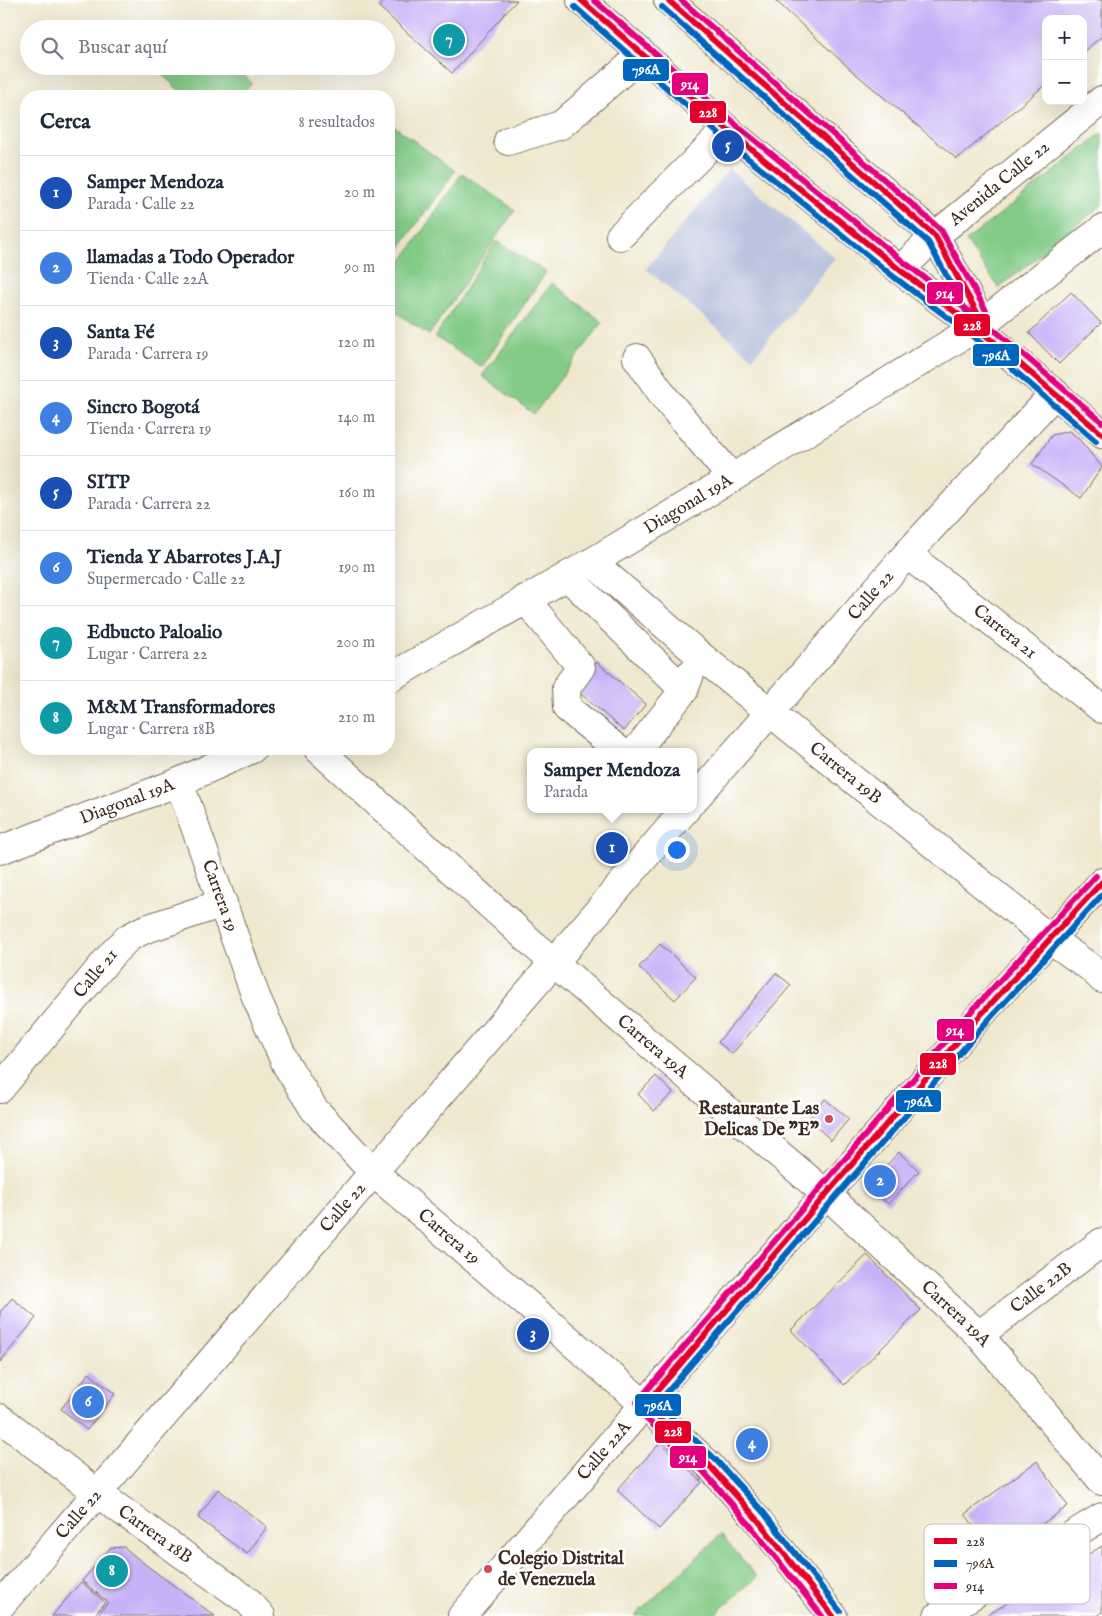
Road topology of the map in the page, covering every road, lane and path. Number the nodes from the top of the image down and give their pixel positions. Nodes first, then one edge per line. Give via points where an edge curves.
1 (581, 0) edge
2 (668, 0) edge
3 (641, 53) junction
4 (1102, 100) edge
5 (727, 129) junction
6 (508, 141) dead end
7 (1102, 229) edge
8 (620, 236) dead end
9 (935, 236) junction
10 (900, 270) junction
11 (984, 330) junction
12 (637, 358) dead end
13 (1055, 394) junction
14 (1102, 434) edge
15 (732, 478) junction
16 (907, 554) junction
17 (592, 562) junction
18 (567, 576) junction
19 (525, 599) junction
20 (697, 652) junction
21 (395, 675) edge
22 (684, 690) junction
23 (1102, 709) edge
24 (771, 712) junction
25 (617, 748) edge
26 (638, 748) edge
27 (239, 755) edge
28 (325, 755) edge
29 (179, 782) junction
30 (697, 796) edge
31 (673, 815) edge
32 (0, 850) edge
33 (1102, 882) edge
34 (223, 903) junction
35 (1050, 939) junction
36 (554, 963) junction
37 (1102, 979) edge
38 (0, 1089) edge
39 (373, 1172) junction
40 (826, 1194) junction
41 (1102, 1242) edge
42 (979, 1335) junction
43 (645, 1405) junction
44 (0, 1418) edge
45 (1102, 1481) edge
46 (97, 1493) junction
47 (1102, 1517) edge
48 (1090, 1524) edge
49 (958, 1604) edge
50 (0, 1606) edge
51 (261, 1616) edge
52 (462, 1616) edge
53 (833, 1616) edge
54 (938, 1616) edge

1 - 3 street
2 - 9 street
3 - 5 street
3 - 6 street via 560,125
4 - 9 street, Avenida Calle 22
5 - 8 street
5 - 10 street
7 - 11 street
9 - 10 street, Avenida Calle 22
9 - 11 street
10 - 11 street
11 - 13 street
11 - 15 street, Diagonal 19A
12 - 15 street via 664,398
13 - 14 street
13 - 16 street, Calle 22
15 - 17 street, Diagonal 19A
16 - 23 street, Carrera 21
16 - 24 street, Calle 22
17 - 18 street, Diagonal 19A
17 - 20 street, Carrera 19B
18 - 19 street, Diagonal 19A
18 - 22 street
19 - 21 street, Diagonal 19A
19 - 25 street via 581,667 566,688 567,708
20 - 22 street
20 - 24 street, Carrera 19B
22 - 26 street
24 - 30 street, Calle 22
24 - 35 street, Carrera 19B
27 - 29 street, Diagonal 19A
28 - 36 street, Carrera 19A
29 - 32 street, Diagonal 19A
29 - 34 street, Carrera 19
31 - 36 street, Calle 22
33 - 35 street, Calle 22A
34 - 38 street, Calle 21 via 142,930 128,938
34 - 39 street, Carrera 19 via 256,997 286,1064 314,1109
35 - 37 street, Carrera 19B
35 - 40 street, Calle 22A
36 - 39 street, Calle 22
36 - 40 street, Carrera 19A
39 - 43 street, Carrera 19
39 - 46 street, Calle 22
40 - 42 street, Carrera 19A
40 - 43 street, Calle 22A
41 - 42 street, Calle 22B
42 - 45 street, Carrera 19A
43 - 52 street, Calle 22A
43 - 53 street, Carrera 19 via 709,1465 757,1519
44 - 46 street, Carrera 18B
46 - 50 street, Calle 22
46 - 51 street, Carrera 18B via 248,1600
47 - 48 street
49 - 54 street

